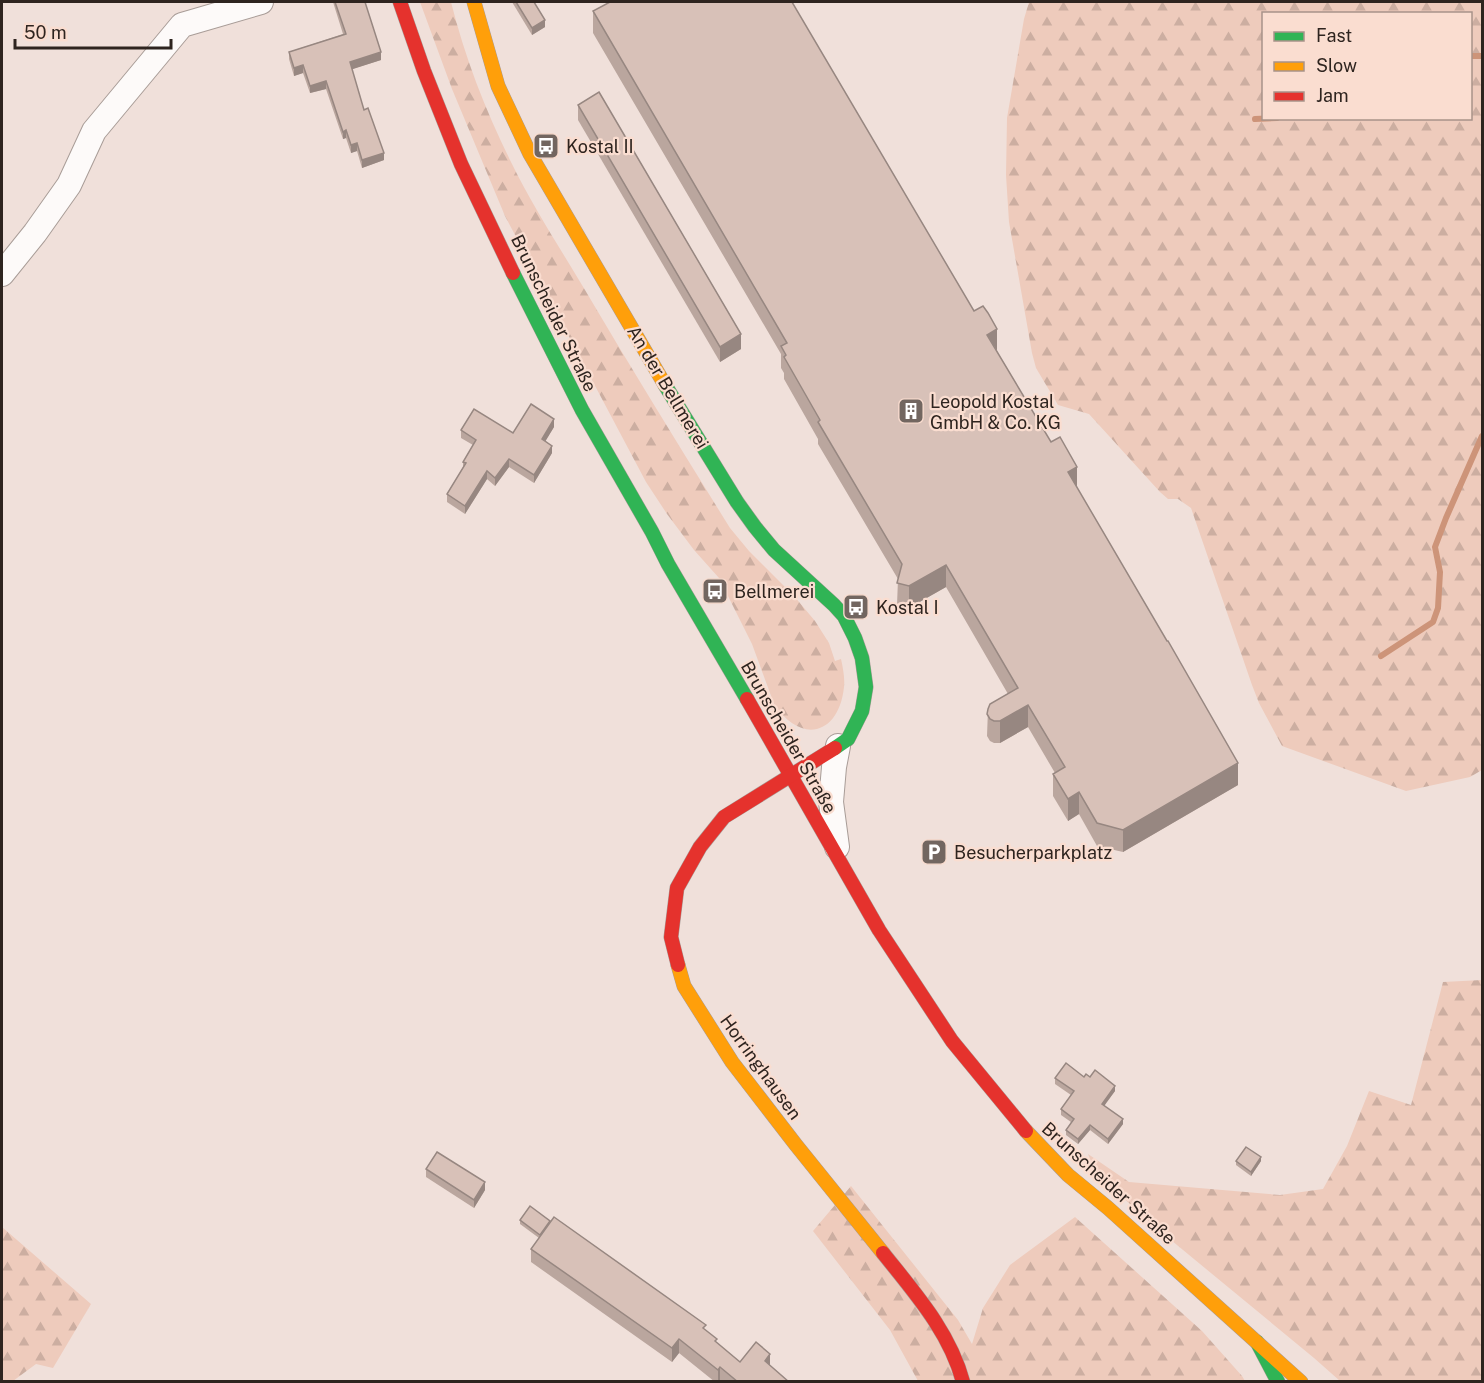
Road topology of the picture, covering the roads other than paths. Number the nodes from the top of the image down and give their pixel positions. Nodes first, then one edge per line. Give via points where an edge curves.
1 (261, 2) edge
2 (400, 2) edge
3 (474, 2) edge
4 (2, 274) edge
5 (838, 746) junction
6 (791, 775) junction
7 (839, 861) junction
8 (1257, 1342) junction
9 (963, 1382) edge
10 (1278, 1382) edge
11 (1301, 1382) edge

1 - 4 street via 182,25 94,131 69,185
2 - 6 main road, Brunscheider Straße via 461,164 577,401
3 - 5 main road, An der Bellmerei via 498,86 530,154 680,410 755,526 774,550 844,616 855,638 866,687 858,720 848,739
5 - 6 main road, An der Bellmerei
5 - 7 street, An der Bellmerei via 831,802
6 - 7 main road, Brunscheider Straße
6 - 9 main road, Horringhausen via 724,817 700,847 677,888 671,937 684,986 732,1062 931,1313 959,1366
7 - 8 main road, Brunscheider Straße via 952,1041 1034,1141
8 - 10 main road
8 - 11 main road, Brunscheider Straße

